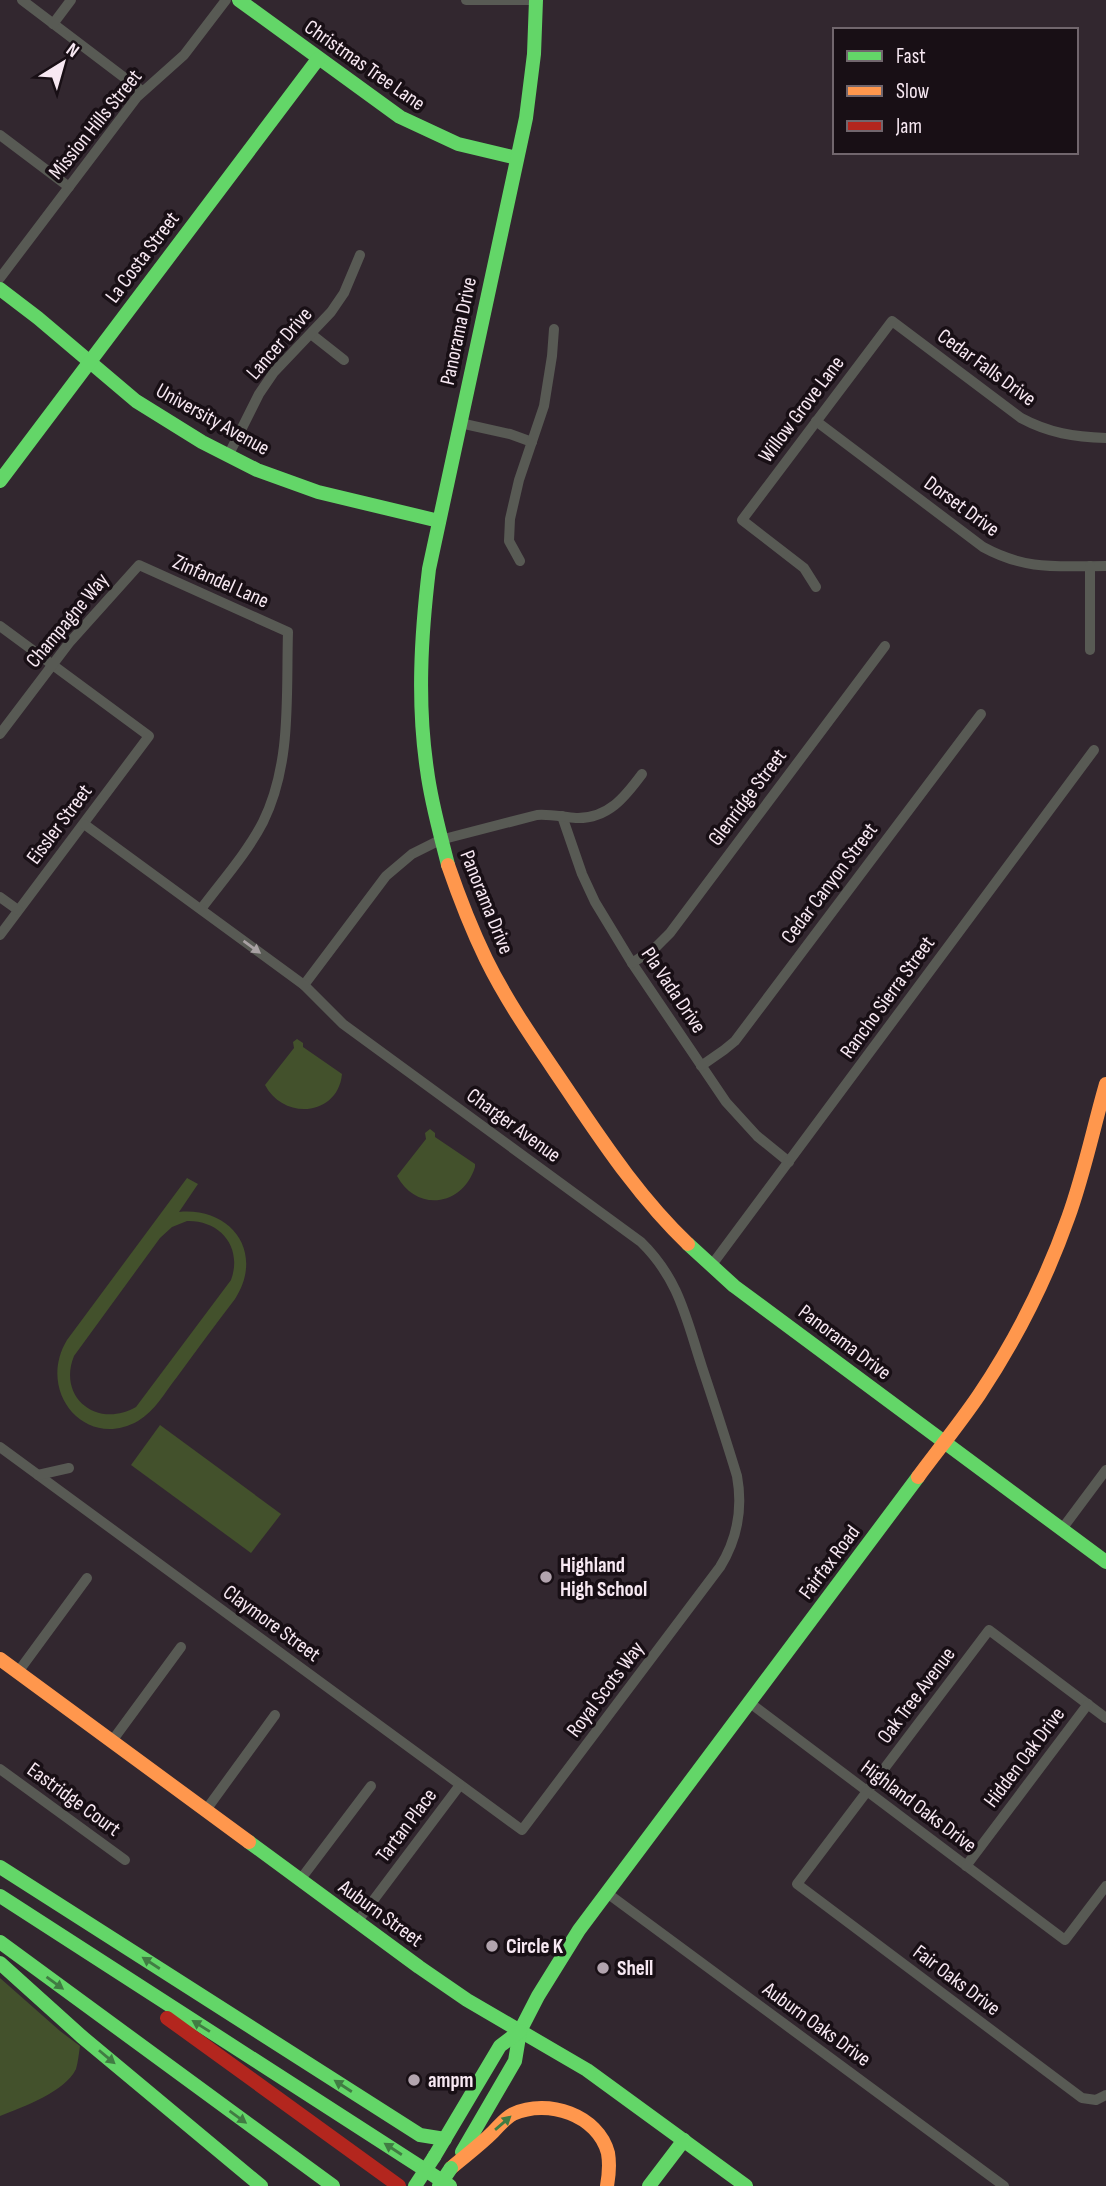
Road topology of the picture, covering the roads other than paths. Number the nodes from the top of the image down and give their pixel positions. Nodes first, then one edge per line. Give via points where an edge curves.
1 (22, 0) edge
2 (71, 0) edge
3 (226, 0) edge
4 (239, 0) edge
5 (466, 0) edge
6 (529, 0) edge
7 (536, 0) edge
8 (53, 24) junction
9 (318, 59) junction
10 (142, 91) junction
11 (0, 135) edge
12 (517, 158) junction
13 (69, 187) junction
14 (360, 255) dead end
15 (0, 278) edge
16 (0, 289) edge
17 (892, 321) joint
18 (554, 329) dead end
19 (311, 334) junction
20 (344, 360) dead end
21 (89, 362) junction
22 (816, 421) junction
23 (460, 423) junction
24 (1106, 438) edge
25 (532, 442) junction
26 (228, 456) junction
27 (0, 481) edge
28 (439, 521) junction
29 (520, 561) dead end
30 (139, 565) joint
31 (1090, 566) junction
32 (1106, 566) edge
33 (816, 587) dead end
34 (0, 626) edge
35 (884, 646) dead end
36 (1090, 650) dead end
37 (52, 665) junction
38 (981, 714) dead end
39 (0, 734) edge
40 (1094, 750) dead end
41 (642, 774) dead end
42 (562, 816) junction
43 (84, 824) junction
44 (440, 840) junction
45 (0, 897) edge
46 (201, 909) junction
47 (18, 910) junction
48 (0, 935) edge
49 (632, 964) junction
50 (304, 985) junction
51 (701, 1066) junction
52 (1106, 1084) edge
53 (789, 1162) junction
54 (710, 1266) junction
55 (944, 1442) junction
56 (0, 1447) edge
57 (69, 1468) dead end
58 (1106, 1470) edge
59 (38, 1475) junction
60 (1062, 1529) junction
61 (1106, 1562) edge
62 (718, 1570) joint
63 (87, 1578) dead end
64 (181, 1647) dead end
65 (0, 1659) edge
66 (18, 1672) junction
67 (750, 1703) junction
68 (1088, 1704) junction
69 (275, 1715) dead end
70 (1106, 1718) edge
71 (112, 1741) junction
72 (0, 1769) edge
73 (460, 1785) junction
74 (371, 1786) dead end
75 (867, 1791) junction
76 (205, 1810) junction
77 (522, 1830) joint
78 (125, 1860) dead end
79 (966, 1866) junction
80 (0, 1867) edge
81 (300, 1880) junction
82 (797, 1884) joint
83 (1106, 1886) edge
84 (607, 1893) junction
85 (0, 1896) edge
86 (357, 1922) junction
87 (0, 1942) edge
88 (0, 1964) edge
89 (520, 2031) junction
90 (1101, 2098) edge
91 (445, 2139) junction
92 (688, 2143) junction
93 (452, 2168) junction
94 (261, 2186) edge
95 (333, 2186) edge
96 (399, 2186) edge
97 (415, 2186) edge
98 (439, 2186) edge
99 (450, 2186) edge
100 (607, 2186) edge
101 (649, 2186) edge
102 (664, 2186) edge
103 (746, 2186) edge
104 (1004, 2186) edge

1 - 8 street
2 - 8 street
3 - 10 street, Mission Hills Street via 184,55
4 - 9 main road, Christmas Tree Lane
5 - 6 street
7 - 12 main road, Panorama Drive via 531,86
8 - 10 street
9 - 12 main road, Christmas Tree Lane via 419,127 458,144
9 - 21 main road, La Costa Street
10 - 13 street, Mission Hills Street
11 - 13 street
12 - 23 main road, Panorama Drive
13 - 15 street, Mission Hills Street
14 - 19 street, Lancer Drive via 344,293
16 - 21 main road, University Avenue
17 - 22 street, Willow Grove Lane
17 - 24 street, Cedar Falls Drive via 1021,418 1067,436
18 - 25 street via 549,382
19 - 20 street
19 - 26 street, Lancer Drive via 269,379
21 - 26 main road, University Avenue via 164,420
21 - 27 main road, La Costa Street
22 - 31 street, Dorset Drive via 999,555 1029,565
22 - 33 street, Willow Grove Lane via 742,520 804,568
23 - 25 street
23 - 28 main road, Panorama Drive
25 - 29 street via 510,519 509,541
26 - 28 main road, University Avenue via 318,492
28 - 44 main road, Panorama Drive via 424,601 419,687 426,774
30 - 37 street, Champagne Way
30 - 46 street, Zinfandel Lane via 288,632 285,742 278,784 250,843
31 - 32 street, Dorset Drive
31 - 36 street
34 - 37 street
35 - 49 street, Glenridge Street via 670,933
37 - 39 street, Champagne Way
37 - 43 street, Eissler Street via 149,736
38 - 51 street, Cedar Canyon Street via 734,1041
40 - 53 street, Rancho Sierra Street
41 - 42 street via 609,809 586,817
42 - 44 street via 537,815
42 - 49 street, Pla Vada Drive via 595,902
43 - 46 street, Charger Avenue
43 - 47 street, Eissler Street
44 - 50 street via 412,854 386,876
44 - 54 main road, Panorama Drive via 473,932 523,1023 637,1189
45 - 47 street
46 -> 50 street, Charger Avenue
47 - 48 street, Eissler Street
49 - 51 street, Pla Vada Drive
50 - 62 street, Charger Avenue via 343,1024 640,1242 665,1269 680,1298 737,1476 738,1524
51 - 53 street, Pla Vada Drive via 739,1119
52 - 55 main road, Fairfax Road via 1077,1191 1051,1263 998,1366
53 - 54 street, Rancho Sierra Street
54 - 55 main road, Panorama Drive
55 - 60 main road, Panorama Drive
55 - 67 main road, Fairfax Road
56 - 59 street, Claymore Street
57 - 59 street
58 - 60 street
59 - 73 street, Claymore Street
60 - 61 main road, Panorama Drive
62 - 77 street, Royal Scots Way
63 - 66 street
64 - 71 street
65 - 66 main road, Auburn Street
66 - 71 main road, Auburn Street
67 - 75 street, Highland Oaks Drive
67 - 84 main road, Fairfax Road
68 - 70 street
68 - 75 street, Oak Tree Avenue via 989,1630
68 - 79 street, Hidden Oak Drive
69 - 76 street
71 - 76 main road, Auburn Street
72 - 78 street, Eastridge Court
73 - 77 street, Claymore Street
73 - 86 street, Tartan Place
74 - 81 street
75 - 79 street, Highland Oaks Drive
75 - 82 street, Oak Tree Avenue
76 - 81 main road, Auburn Street
79 - 83 street, Highland Oaks Drive via 1065,1940
91 -> 80 main road via 420,2135
81 - 86 main road, Auburn Street
82 - 90 street, Fair Oaks Drive via 1082,2098
84 - 89 main road, Fairfax Road via 558,1962
84 - 104 street, Auburn Oaks Drive
85 - 96 main road
99 -> 85 main road
86 - 89 main road, Auburn Street via 456,1993
87 -> 95 main road
88 -> 94 main road
89 - 91 main road, Fairfax Road via 500,2046
89 - 92 main road, Auburn Street via 587,2070
89 - 93 main road, Fairfax Road via 515,2061
91 - 97 main road, Fairfax Road, bridge
92 - 101 main road
92 - 102 main road
92 - 103 main road, Auburn Street
93 - 98 main road, Fairfax Road, bridge
93 -> 100 main road via 513,2114 541,2106 562,2108 593,2127 604,2144 609,2162

